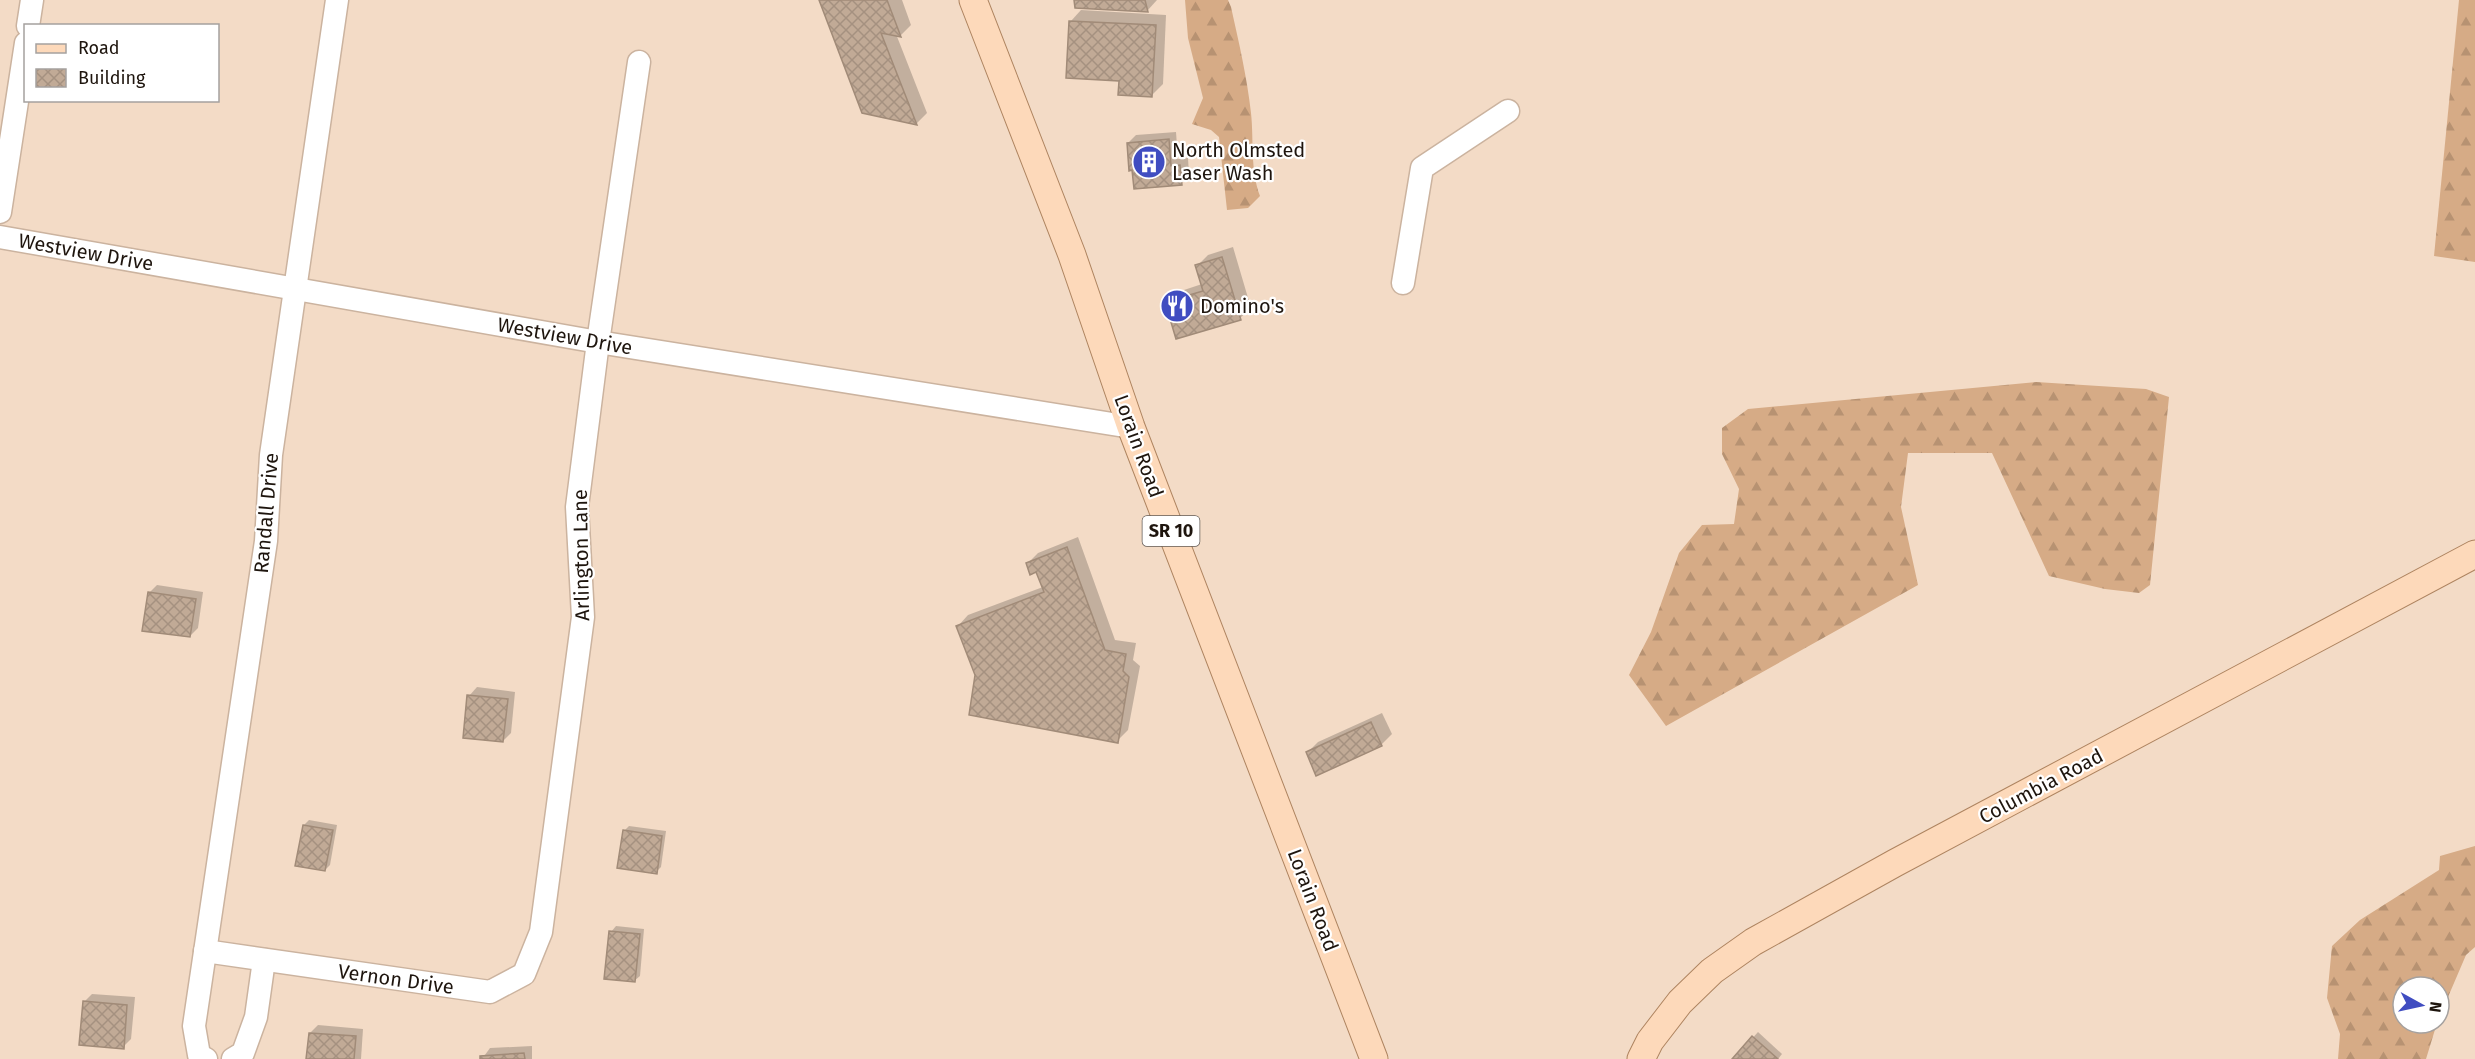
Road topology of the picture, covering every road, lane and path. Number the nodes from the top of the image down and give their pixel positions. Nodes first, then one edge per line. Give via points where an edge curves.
1 (32, 0) edge
2 (337, 0) edge
3 (973, 0) edge
4 (28, 24) edge
5 (24, 56) edge
6 (639, 62) dead end
7 (1508, 111) dead end
8 (0, 212) edge
9 (0, 237) edge
10 (1403, 283) dead end
11 (294, 287) junction
12 (598, 342) junction
13 (1131, 427) junction
14 (2475, 554) edge
15 (205, 951) junction
16 (264, 960) junction
17 (524, 974) joint
18 (206, 1059) edge
19 (233, 1059) edge
20 (1374, 1059) edge
21 (1641, 1059) edge

1 - 4 street
2 - 11 street, Randall Drive
3 - 13 main road, Lorain Road / SR 10 via 1072,255
5 - 8 street
6 - 12 street, Arlington Lane
7 - 10 street via 1422,168
9 - 11 street, Westview Drive
11 - 12 street, Westview Drive
11 - 15 street, Randall Drive via 271,455 266,541
12 - 13 street, Westview Drive
12 - 17 street, Arlington Lane via 577,507 583,617 541,932
13 - 20 main road, Lorain Road / SR 10
14 - 21 main road, Columbia Road via 1753,942 1712,971 1680,1002
15 - 16 street, Vernon Drive
15 - 18 street, Randall Drive via 194,1026 199,1055
16 - 17 street, Vernon Drive via 490,992
16 - 19 street via 256,1017 243,1053

